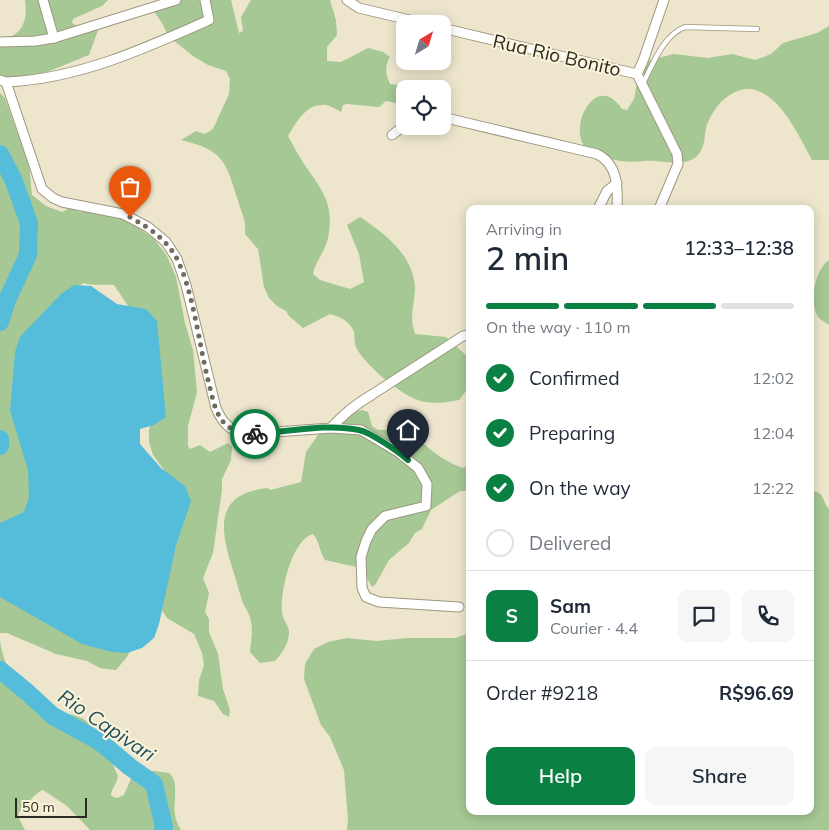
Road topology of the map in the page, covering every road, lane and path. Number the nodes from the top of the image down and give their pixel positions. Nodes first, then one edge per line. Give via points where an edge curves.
1 (43, 0) edge
2 (176, 0) edge
3 (205, 0) edge
4 (347, 0) edge
5 (664, 0) edge
6 (396, 17) edge
7 (757, 29) dead end
8 (451, 30) edge
9 (54, 38) junction
10 (0, 42) edge
11 (637, 74) junction
12 (3, 81) edge
13 (642, 85) junction
14 (451, 119) edge
15 (396, 132) edge
16 (392, 135) dead end
17 (617, 183) junction
18 (600, 205) edge
19 (617, 205) edge
20 (661, 205) edge
21 (466, 336) edge
22 (331, 428) junction
23 (459, 607) dead end

1 - 9 street
2 - 9 street
3 - 12 street via 209,20 135,53 47,78
4 - 6 street via 359,8
5 - 11 street
7 - 13 lane via 684,27 668,38
8 - 11 street, Rua Rio Bonito
9 - 10 street
11 - 13 street, Rua Rio Bonito
12 - 22 street via 42,189 62,202 123,214 148,227 166,242 177,259 186,285 211,391 226,425 235,432 247,434
13 - 20 street, Rua Rio Bonito via 677,154 678,164
14 - 17 street via 597,154 604,157 615,172
15 - 16 street
17 - 18 street via 607,191
17 - 19 street
21 - 22 street via 359,402 343,413
22 - 23 street via 360,430 398,452 418,468 427,484 426,506 385,516 366,541 361,566 362,588 366,597 379,602

